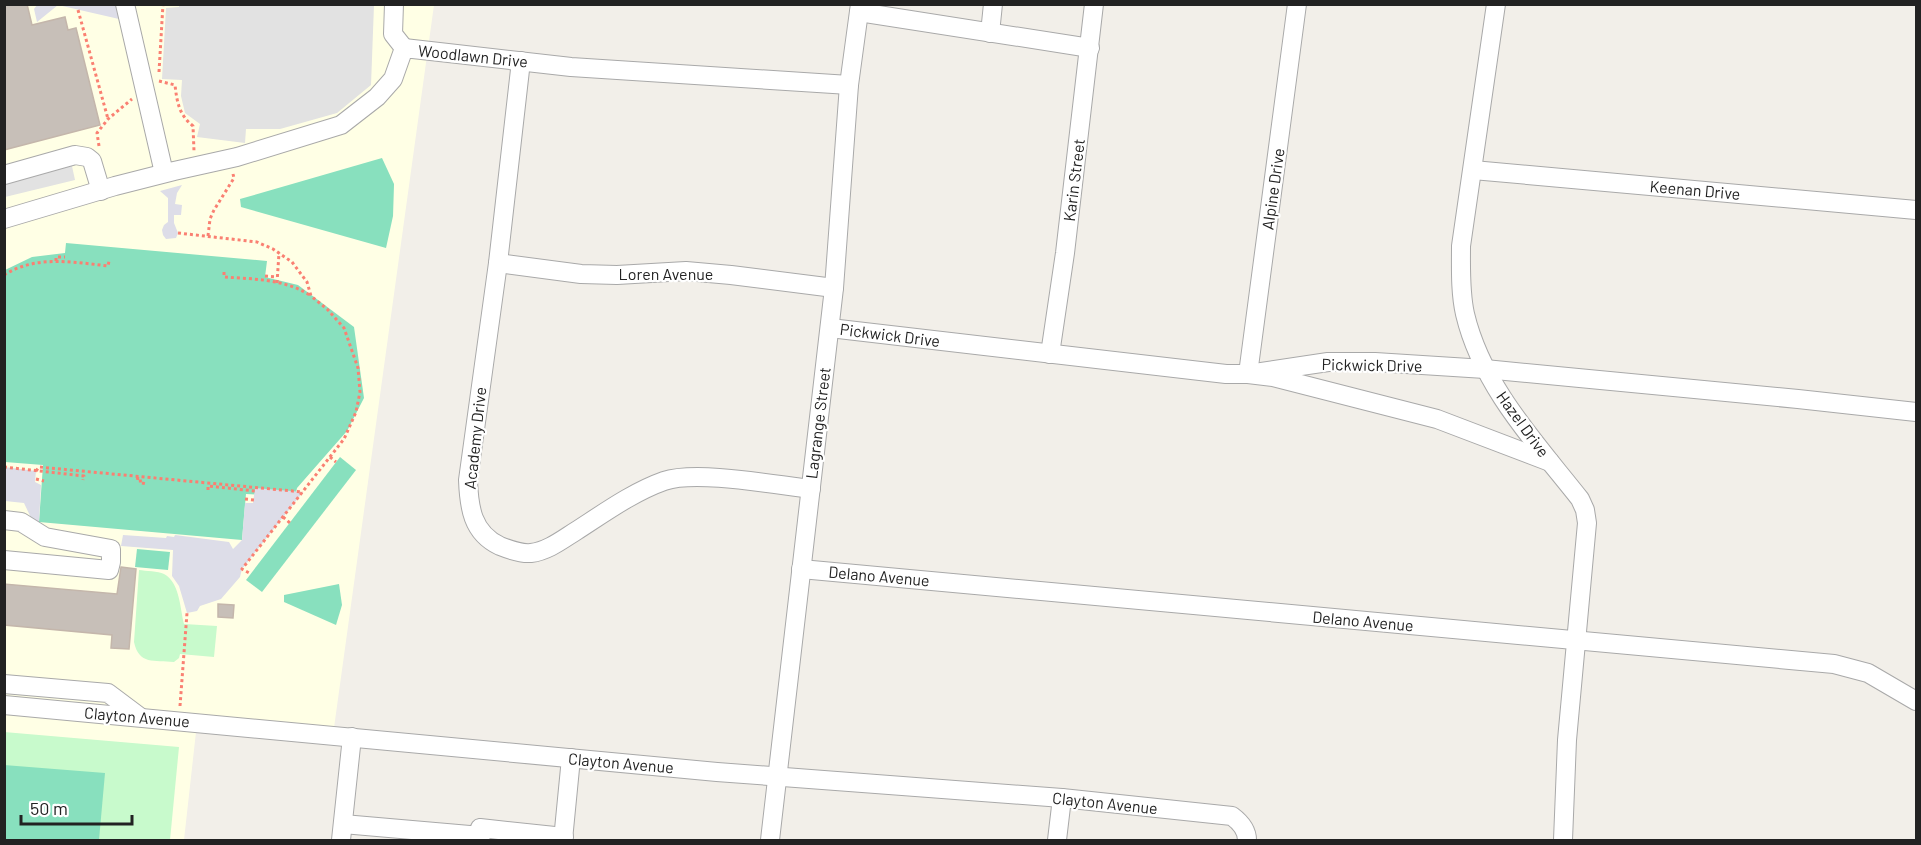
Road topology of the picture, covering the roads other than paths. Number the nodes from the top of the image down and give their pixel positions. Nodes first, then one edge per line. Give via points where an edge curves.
1 (125, 4) edge
2 (394, 4) edge
3 (993, 4) edge
4 (1094, 4) edge
5 (1297, 4) edge
6 (1496, 4) edge
7 (860, 8) edge
8 (990, 33) junction
9 (404, 48) junction
10 (1090, 48) junction
11 (520, 62) junction
12 (849, 85) junction
13 (1473, 170) junction
14 (164, 173) junction
15 (4, 175) edge
16 (101, 191) junction
17 (1917, 210) edge
18 (4, 219) edge
19 (498, 263) junction
20 (834, 288) junction
21 (830, 328) junction
22 (1050, 354) junction
23 (1485, 369) junction
24 (1248, 374) junction
25 (1917, 412) edge
26 (1551, 462) junction
27 (811, 489) junction
28 (4, 520) edge
29 (4, 560) edge
30 (801, 569) junction
31 (1577, 641) junction
32 (4, 684) edge
33 (1917, 701) edge
34 (4, 705) edge
35 (142, 718) junction
36 (352, 737) junction
37 (571, 758) junction
38 (777, 775) junction
39 (1062, 798) junction
40 (342, 832) edge
41 (564, 839) edge
42 (770, 840) edge
43 (1057, 840) edge
44 (1247, 840) edge
45 (1563, 840) edge

1 - 14 street
2 - 9 street via 393,34
3 - 8 street
4 - 10 street, Karin Street
5 - 24 street, Alpine Drive
6 - 13 street, Hazel Drive
7 - 8 street
7 - 12 street, Lagrange Street
8 - 10 street
9 - 11 street, Woodlawn Drive
9 - 14 street, Woodlawn Drive via 393,79 341,125 237,157
10 - 22 street, Karin Street
11 - 12 street, Woodlawn Drive
11 - 19 street, Academy Drive
12 - 20 street, Lagrange Street
13 - 17 street, Keenan Drive
13 - 23 street, Hazel Drive via 1461,246 1461,277 1471,335
14 - 16 street, Woodlawn Drive
15 - 16 street via 82,155 92,161
16 - 18 street, Woodlawn Drive
19 - 20 street, Loren Avenue via 581,274 686,271
19 - 27 street, Academy Drive via 468,480 469,507 478,526 493,542 512,551 531,553 550,547 631,497 666,481 718,478
20 - 21 street, Lagrange Street
21 - 22 street, Pickwick Drive
21 - 27 street, Lagrange Street
22 - 24 street, Pickwick Drive
23 - 24 street, Pickwick Drive via 1328,362
23 - 25 street, Pickwick Drive
23 - 26 street, Hazel Drive
24 - 26 street via 1284,379 1437,419
26 - 31 street, Hazel Drive via 1585,510
27 - 30 street, Lagrange Street
28 - 29 street via 21,522 45,537 111,549 111,562 109,570
30 - 31 street, Delano Avenue
30 - 38 street, Lagrange Street
31 - 33 street, Delano Avenue via 1833,664 1868,673
31 - 45 street, Hazel Drive via 1567,740
32 - 35 street via 108,693
34 - 35 street, Clayton Avenue
35 - 36 street, Clayton Avenue
36 - 37 street, Clayton Avenue
36 - 40 street
37 - 38 street, Clayton Avenue
37 - 41 street
38 - 39 street, Clayton Avenue
38 - 42 street, Lagrange Street
39 - 43 street
39 - 44 street, Clayton Avenue via 1232,816 1244,828
40 - 41 street via 481,836 480,828

